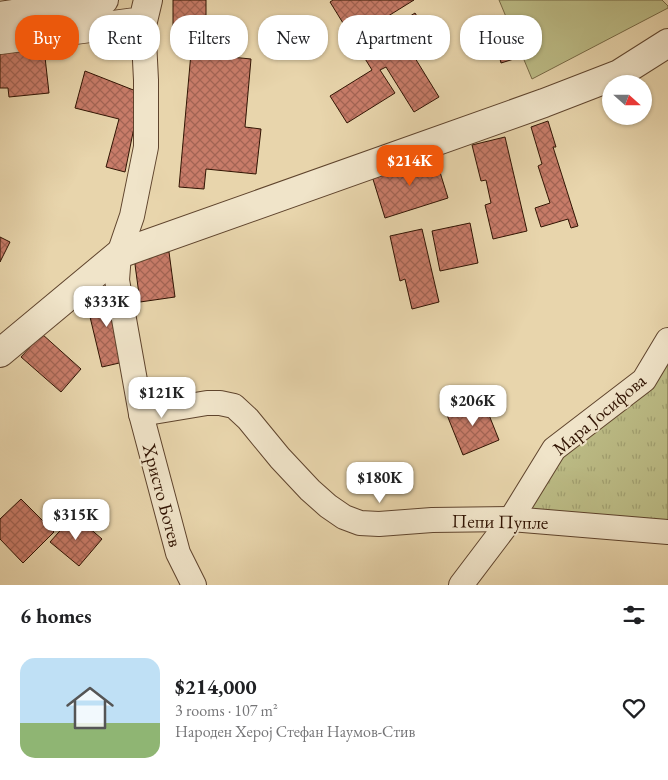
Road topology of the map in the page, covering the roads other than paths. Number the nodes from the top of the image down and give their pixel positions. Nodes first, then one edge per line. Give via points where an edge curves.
1 (104, 0) edge
2 (146, 11) edge
3 (0, 16) edge
4 (0, 40) edge
5 (668, 44) edge
6 (119, 254) junction
7 (668, 340) edge
8 (0, 353) edge
9 (141, 414) junction
10 (511, 519) junction
11 (668, 532) edge
12 (194, 585) edge
13 (461, 585) edge

1 - 3 street
2 - 4 street
2 - 6 street, Христо Ботев via 146,146 132,216
5 - 6 street via 619,74 563,96
6 - 8 street
6 - 9 street, Христо Ботев via 117,280
7 - 10 street, Мара Јосифова via 644,380 554,449
9 - 10 street, Пепи Пупле via 207,403 234,406 310,490 344,517 360,523
9 - 12 street, Христо Ботев via 178,553
10 - 11 street, Пепи Пупле
10 - 13 street, Мара Јосифова

